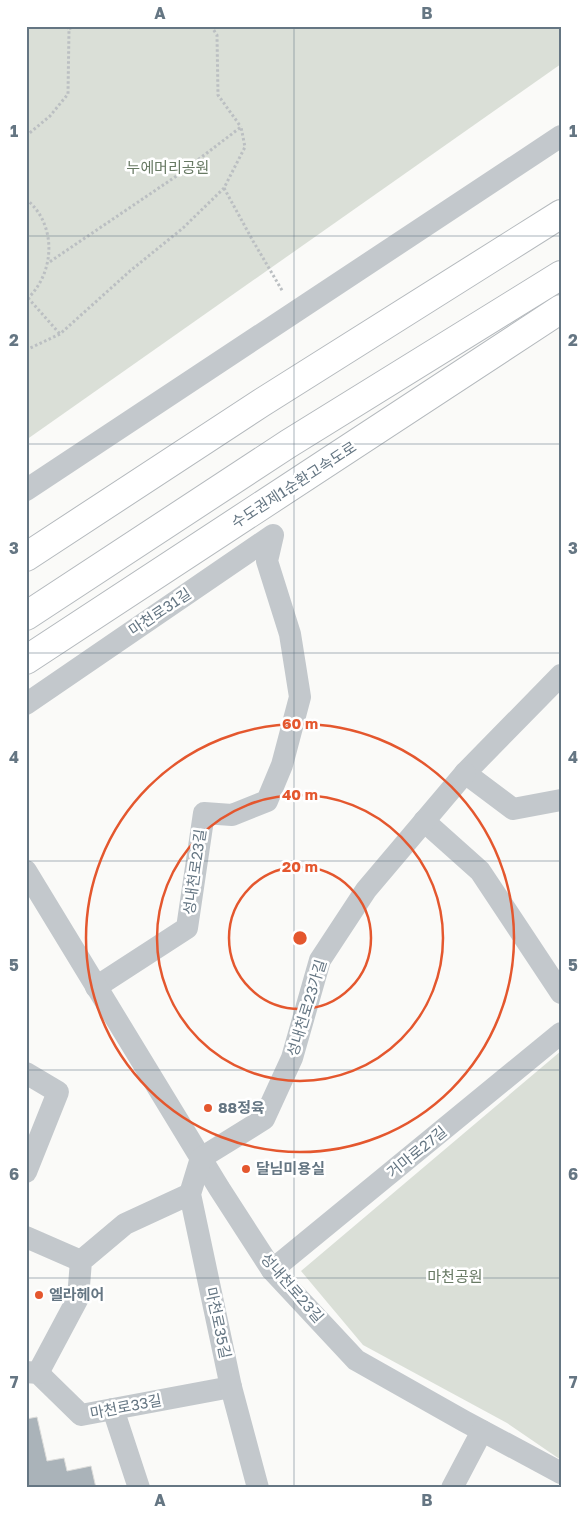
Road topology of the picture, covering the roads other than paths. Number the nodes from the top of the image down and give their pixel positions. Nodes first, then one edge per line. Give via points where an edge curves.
1 (561, 136) edge
2 (561, 214) edge
3 (561, 275) edge
4 (561, 309) edge
5 (26, 490) edge
6 (26, 557) edge
7 (267, 561) joint
8 (26, 616) edge
9 (26, 660) edge
10 (561, 675) edge
11 (26, 704) edge
12 (465, 773) junction
13 (561, 800) edge
14 (424, 820) junction
15 (26, 871) edge
16 (96, 987) junction
17 (561, 993) edge
18 (561, 1033) edge
19 (26, 1073) edge
20 (200, 1158) junction
21 (26, 1172) edge
22 (190, 1194) junction
23 (26, 1237) edge
24 (81, 1261) junction
25 (272, 1270) junction
26 (32, 1372) edge
27 (232, 1386) junction
28 (113, 1409) junction
29 (482, 1431) junction
30 (561, 1473) edge
31 (139, 1488) edge
32 (258, 1488) edge
33 (452, 1488) edge

1 - 5 street
2 - 6 highway via 261,403
3 - 8 highway via 288,444
4 - 9 highway, 수도권제1순환고속도로
7 - 11 street, 마천로31길 via 273,535
7 - 16 street, 성내천로23길 via 290,634 300,697 282,765 267,800 232,815 204,813 187,928
10 - 12 street, 성내천로23가길
12 - 13 street via 513,809
12 - 14 street, 성내천로23가길
14 - 17 street via 480,871
14 - 20 street, 성내천로23가길 via 366,890 320,960 292,1058 264,1119
15 - 16 street, 성내천로23길
16 - 20 street, 성내천로23길
18 - 25 street, 거마로27길
19 - 21 street via 58,1092
20 - 22 street, 마천로35길
20 - 25 street, 성내천로23길
22 - 24 street via 125,1224
22 - 27 street, 마천로35길
23 - 24 street
24 - 26 street, 마천로33길 via 78,1298
25 - 29 street, 성내천로23길 via 356,1360
26 - 28 street, 마천로33길 via 81,1416
27 - 28 street, 마천로33길
27 - 32 street, 마천로35길
28 - 31 street
29 - 30 street, 성내천로23길
29 - 33 street

